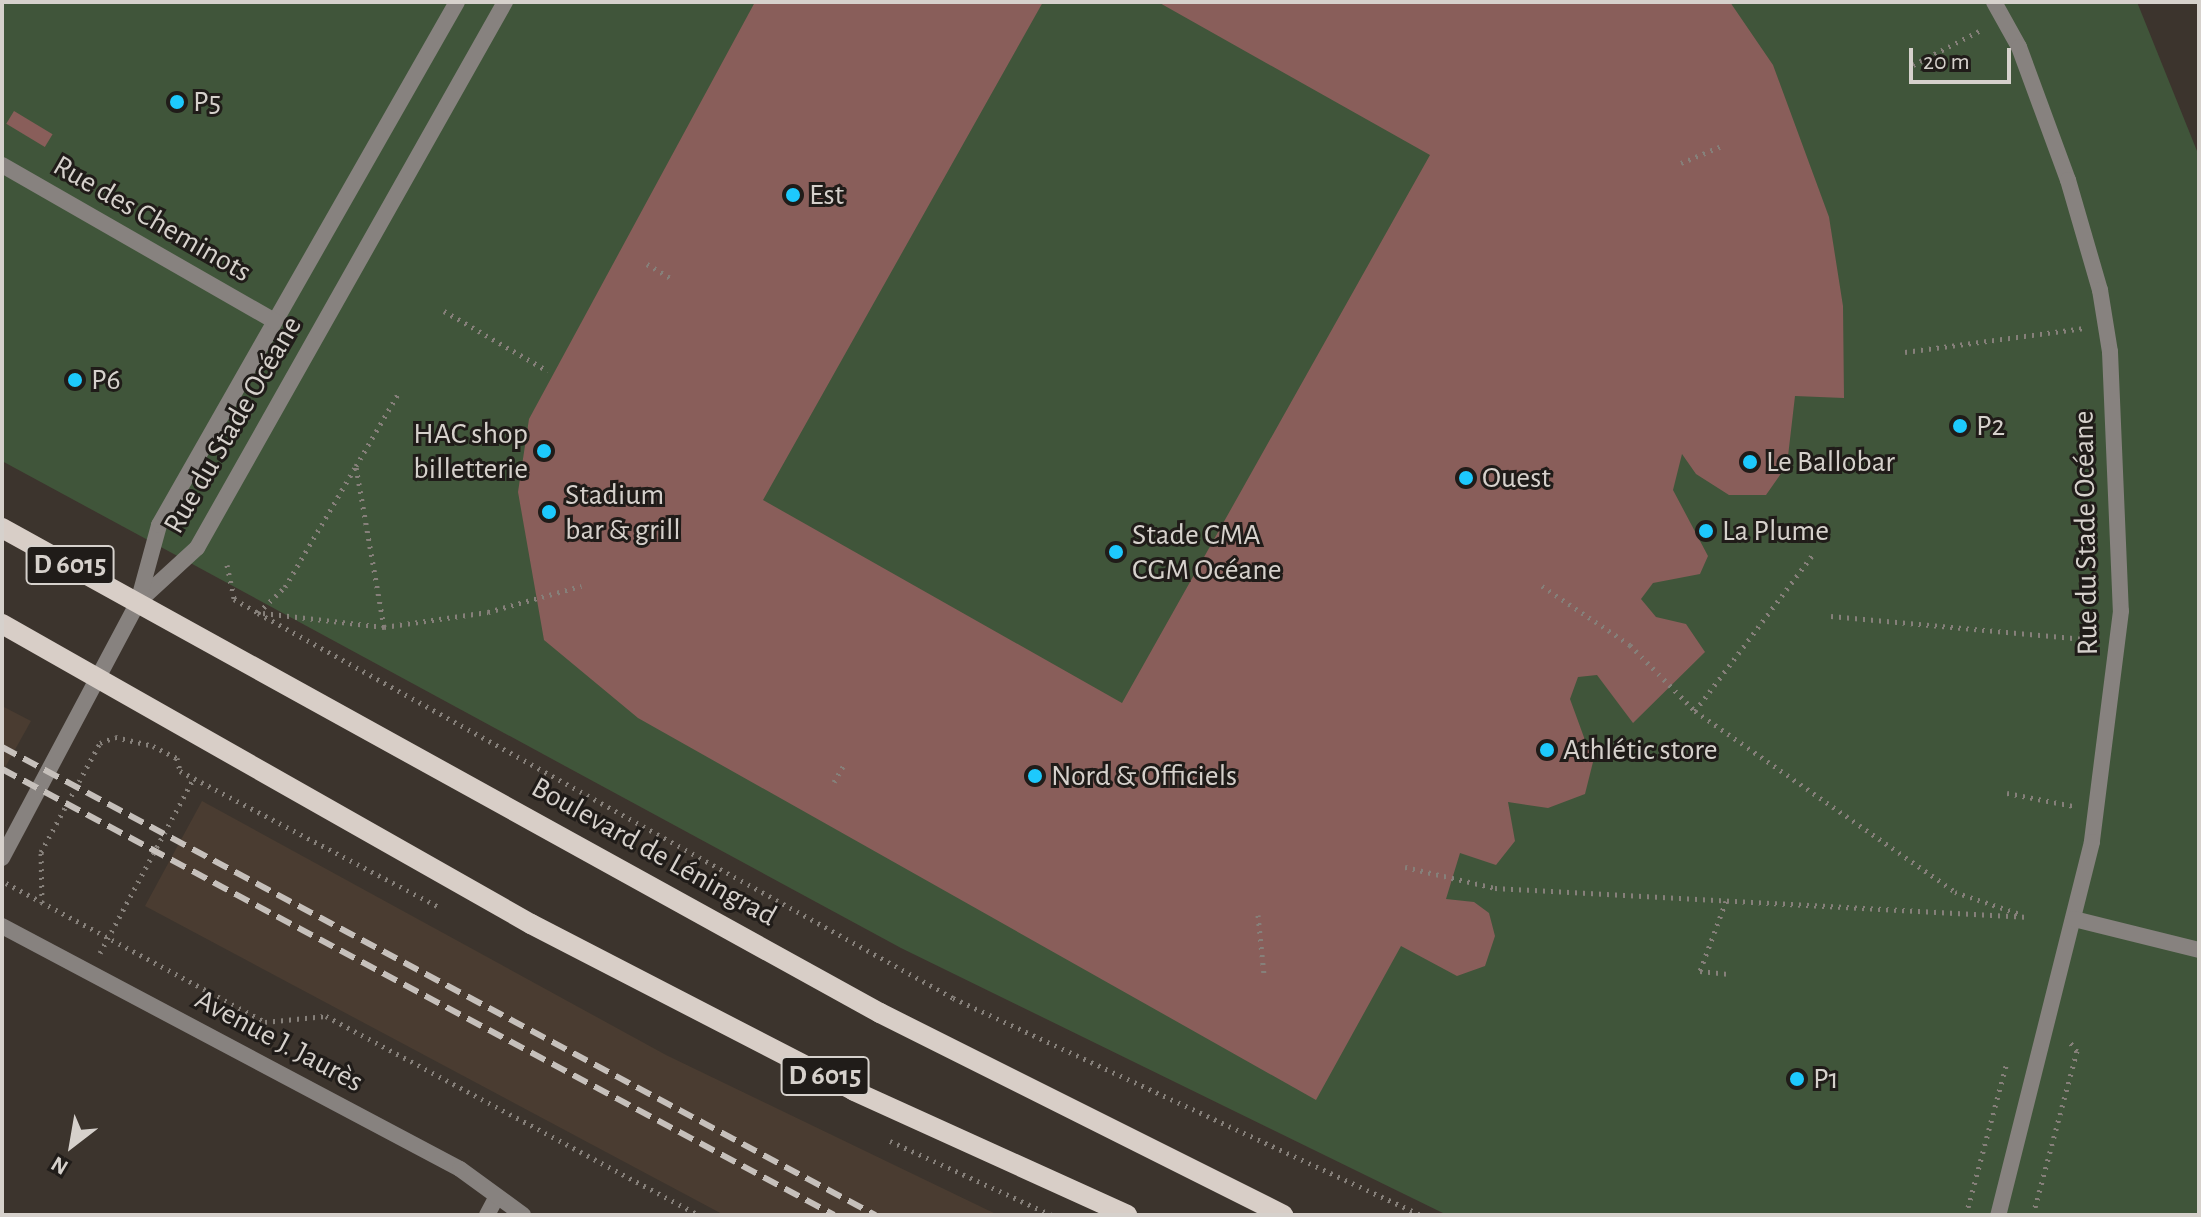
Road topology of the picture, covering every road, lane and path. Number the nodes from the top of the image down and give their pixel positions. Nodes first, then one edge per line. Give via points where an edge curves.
1 (457, 2) edge
2 (505, 2) edge
3 (1994, 2) edge
4 (2003, 18) junction
5 (1913, 65) dead end
6 (1724, 145) dead end
7 (1681, 163) dead end
8 (2, 165) edge
9 (647, 264) dead end
10 (672, 279) dead end
11 (444, 311) dead end
12 (274, 321) junction
13 (2106, 325) junction
14 (1905, 352) dead end
15 (548, 371) dead end
16 (399, 392) dead end
17 (356, 466) junction
18 (2, 528) edge
19 (1815, 552) dead end
20 (227, 565) dead end
21 (581, 586) dead end
22 (1542, 586) dead end
23 (138, 602) junction
24 (258, 613) junction
25 (1831, 616) dead end
26 (2, 624) edge
27 (384, 627) junction
28 (2118, 642) junction
29 (97, 676) junction
30 (1695, 711) junction
31 (845, 763) dead end
32 (834, 782) dead end
33 (2007, 793) dead end
34 (2098, 811) junction
35 (2, 858) edge
36 (1405, 867) dead end
37 (2, 881) edge
38 (1726, 901) junction
39 (42, 903) junction
40 (1258, 915) dead end
41 (2074, 919) junction
42 (2, 926) edge
43 (108, 938) junction
44 (2199, 950) edge
45 (94, 963) dead end
46 (1264, 974) dead end
47 (1730, 974) dead end
48 (2050, 1019) junction
49 (497, 1196) junction
50 (487, 1215) edge
51 (523, 1215) edge
52 (698, 1215) edge
53 (1127, 1215) edge
54 (1283, 1215) edge
55 (1421, 1215) edge
56 (1998, 1215) edge
57 (2033, 1215) edge

1 - 12 street, Rue du Stade Océane
2 - 23 street, Rue du Stade Océane via 197,548
3 - 4 street, Rue du Stade Océane
4 - 5 path
4 - 13 street, Rue du Stade Océane via 2068,180
6 - 7 path
8 - 12 street, Rue des Cheminots
9 - 10 path
11 - 15 path
12 - 23 street, Rue du Stade Océane via 159,525
13 - 14 path
13 - 28 street, Rue du Stade Océane
16 - 17 path
17 - 24 path via 285,587
17 - 27 path
18 - 23 main road, Boulevard de Léningrad / D 6015
19 - 30 path
20 - 24 path via 234,599
21 - 27 path via 488,612
22 - 30 path via 1630,645
23 - 29 street
23 - 54 main road, Boulevard de Léningrad / D 6015 via 880,1013
24 - 27 path
24 - 55 path via 953,998
25 - 28 path
26 - 29 main road, D 6015
28 - 34 street, Rue du Stade Océane
29 - 35 street
29 - 53 main road, D 6015 via 531,924 854,1091
30 - 38 path via 1955,892 2029,917
31 - 32 path
33 - 34 path
34 - 41 street, Rue du Stade Océane
36 - 38 path via 1495,888
37 - 39 path
38 - 47 path via 1700,971
39 - 43 path
39 - 43 path via 41,852 100,743 131,737 177,758 180,771 194,778
40 - 46 path
41 - 44 street
41 - 48 street, Rue du Stade Océane
42 - 49 street, Avenue J. Jaurès via 460,1169
43 - 45 path
43 - 52 path via 265,1022 326,1016
48 - 56 street, Rue du Stade Océane
48 - 57 path via 2077,1051
49 - 50 street
49 - 51 street, Avenue J. Jaurès

